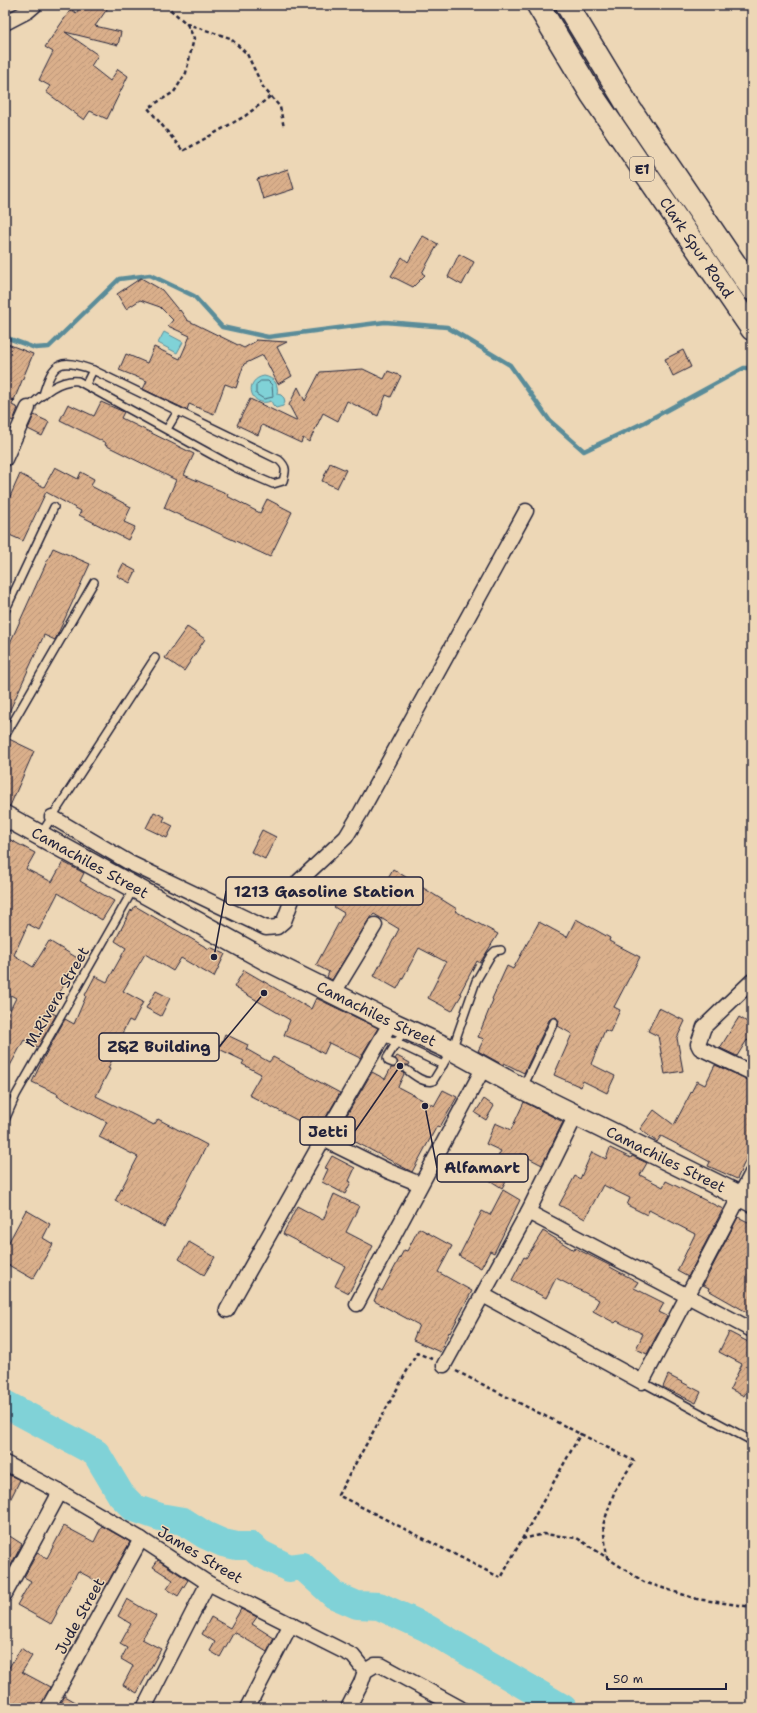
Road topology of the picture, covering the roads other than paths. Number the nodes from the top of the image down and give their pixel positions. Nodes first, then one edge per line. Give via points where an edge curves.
1 (35, 5) edge
2 (538, 5) edge
3 (567, 5) edge
4 (5, 23) edge
5 (752, 289) edge
6 (752, 329) edge
7 (93, 370) junction
8 (86, 384) junction
9 (42, 395) junction
10 (28, 408) joint
11 (178, 411) junction
12 (167, 429) junction
13 (5, 459) edge
14 (54, 507) dead end
15 (526, 510) dead end
16 (94, 582) dead end
17 (5, 612) edge
18 (155, 658) dead end
19 (5, 736) edge
20 (5, 816) edge
21 (52, 818) junction
22 (40, 836) junction
23 (134, 888) junction
24 (375, 925) dead end
25 (501, 950) dead end
26 (752, 981) edge
27 (333, 994) junction
28 (554, 1022) dead end
29 (394, 1032) junction
30 (448, 1057) junction
31 (393, 1063) dead end
32 (484, 1067) junction
33 (407, 1070) dead end
34 (752, 1073) edge
35 (523, 1089) junction
36 (576, 1115) junction
37 (5, 1120) edge
38 (323, 1139) junction
39 (752, 1173) edge
40 (420, 1184) junction
41 (745, 1199) edge
42 (528, 1212) junction
43 (483, 1295) junction
44 (687, 1295) junction
45 (358, 1304) dead end
46 (227, 1310) dead end
47 (752, 1330) edge
48 (444, 1365) road end
49 (642, 1382) junction
50 (752, 1441) edge
51 (5, 1463) edge
52 (60, 1492) junction
53 (141, 1539) junction
54 (208, 1583) junction
55 (5, 1594) edge
56 (291, 1624) junction
57 (363, 1677) junction
58 (48, 1708) edge
59 (144, 1708) edge
60 (246, 1708) edge
61 (348, 1708) edge
62 (460, 1708) edge

1 - 4 street
2 - 6 highway, Clark Spur Road / E1 via 592,96
3 - 5 highway, Clark Spur Road / E1 via 634,115
7 - 8 lane
7 - 9 lane via 78,365 58,366 49,376
7 - 11 lane
8 - 9 lane via 70,380
8 - 12 lane
9 - 10 lane
10 - 13 street
11 - 12 lane
11 - 12 lane via 279,460 284,464 286,471 283,481 273,484
14 - 17 lane
15 - 21 street via 361,812 346,837 299,881 284,921 277,927 266,928 130,863
16 - 19 lane
18 - 21 lane
20 - 22 street, Camachiles Street
21 - 22 lane
22 - 23 street, Camachiles Street
23 - 27 street, Camachiles Street
23 - 37 lane, M.Rivera Street via 16,1095
24 - 27 street
25 - 30 lane via 491,955 476,981
26 - 34 street via 704,1027 698,1044 700,1048
27 - 29 street, Camachiles Street
28 - 35 lane
29 - 30 street, Camachiles Street
29 - 31 lane via 387,1058
29 - 38 street
30 - 32 street, Camachiles Street
30 - 33 lane via 429,1082
32 - 35 street, Camachiles Street
32 - 40 street
35 - 36 street, Camachiles Street
36 - 41 street, Camachiles Street
36 - 42 street
38 - 40 street
38 - 46 street
39 - 41 street
40 - 45 street
41 - 44 street
42 - 43 street
42 - 44 street
43 - 48 street
43 - 49 street
44 - 47 street
44 - 49 street
49 - 50 lane
51 - 52 street, James Street
52 - 53 street, James Street
52 - 55 street
53 - 54 street, James Street
53 - 58 street, Jude Street
54 - 56 street, James Street
54 - 59 street
56 - 57 street, James Street via 353,1656
56 - 60 street
57 - 61 street
57 - 62 street via 375,1665 381,1665

